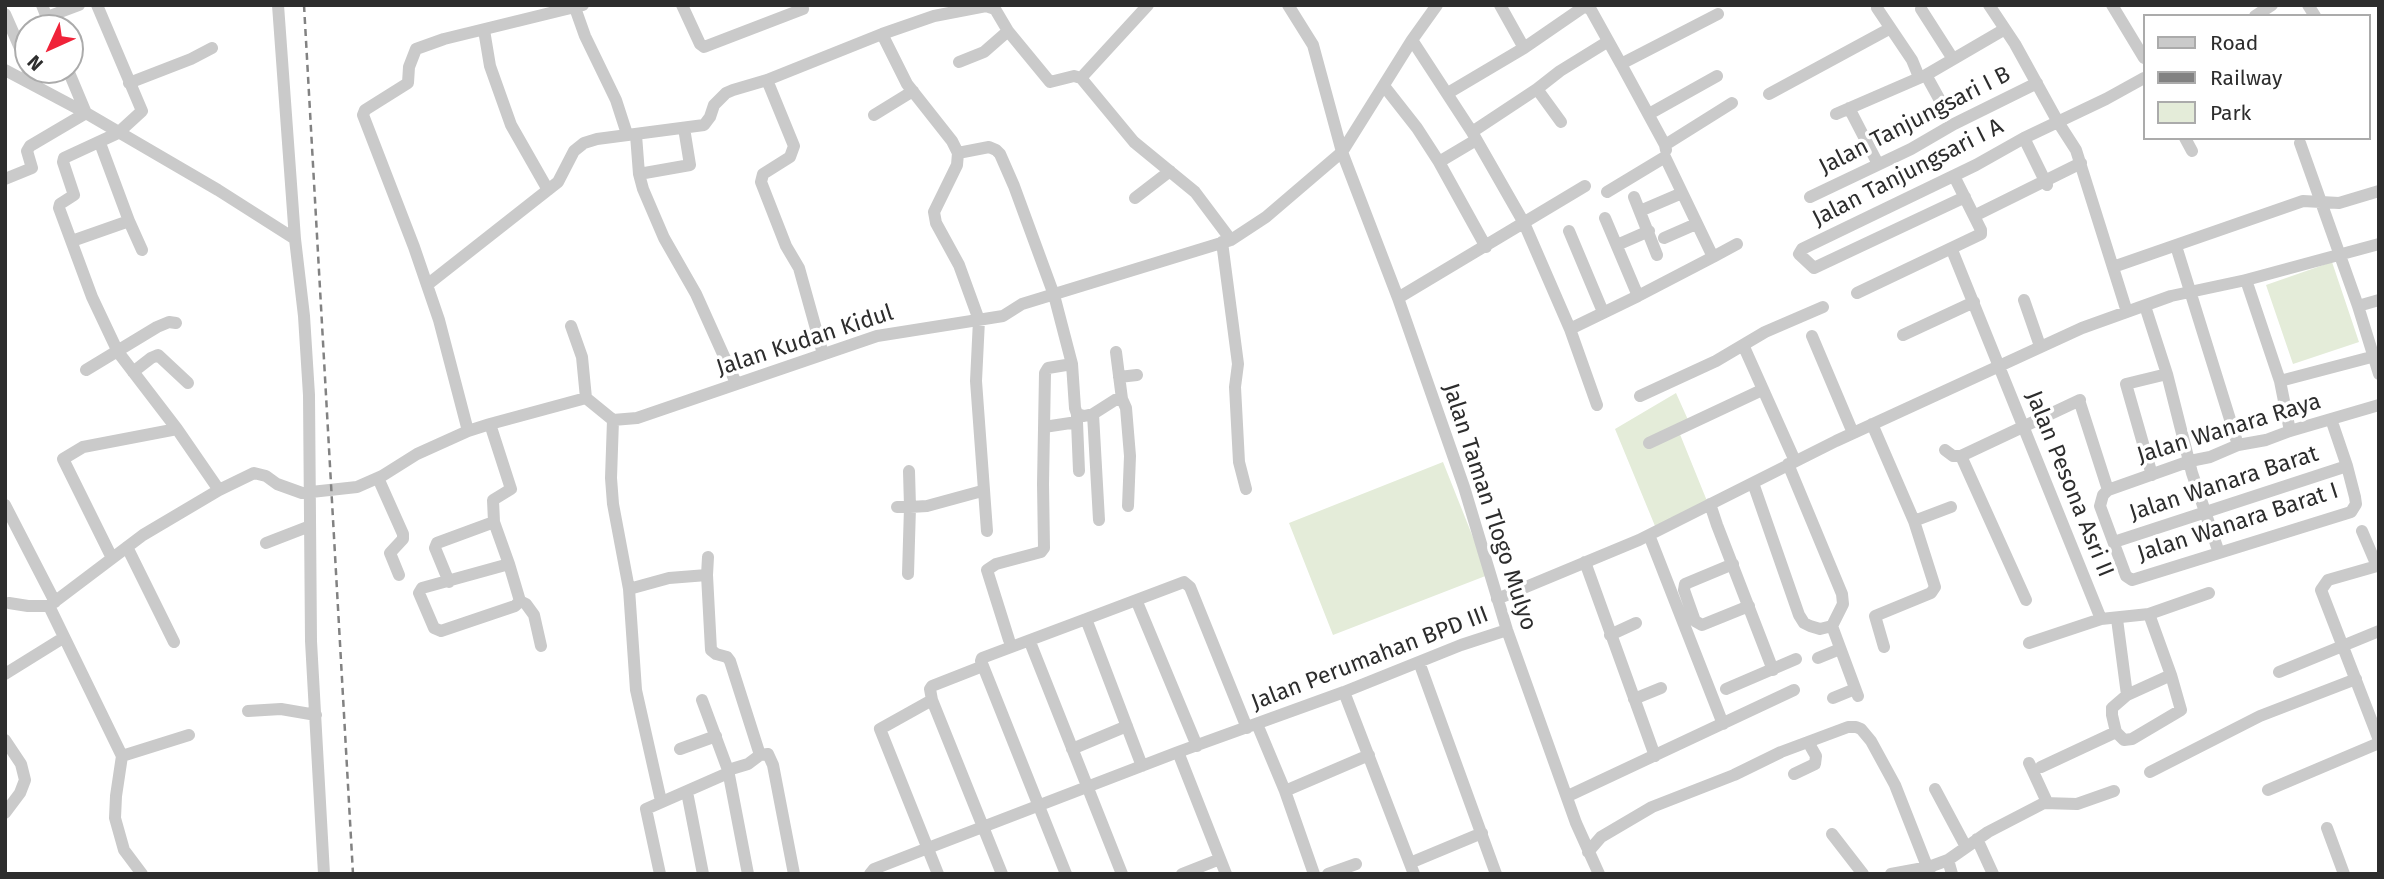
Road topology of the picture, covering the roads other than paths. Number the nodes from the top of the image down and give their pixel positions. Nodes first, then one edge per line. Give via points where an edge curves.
1 (79, 5) edge
2 (97, 5) edge
3 (278, 5) edge
4 (682, 5) edge
5 (1148, 5) edge
6 (1288, 5) edge
7 (1437, 5) edge
8 (1500, 5) edge
9 (1989, 5) edge
10 (2112, 5) edge
11 (577, 6) edge
12 (1877, 8) dead end
13 (803, 9) dead end
14 (1921, 9) dead end
15 (930, 11) edge
16 (5, 14) edge
17 (55, 14) edge
18 (1718, 14) dead end
19 (1889, 29) junction
20 (2006, 29) junction
21 (484, 30) junction
22 (1008, 31) junction
23 (14, 34) edge
24 (882, 34) junction
25 (1412, 40) junction
26 (1607, 42) junction
27 (212, 48) dead end
28 (1524, 48) junction
29 (2142, 55) edge
30 (1953, 59) junction
31 (959, 62) dead end
32 (1620, 64) junction
33 (1717, 76) dead end
34 (1922, 76) junction
35 (1081, 78) junction
36 (2142, 79) edge
37 (767, 80) junction
38 (129, 83) junction
39 (2037, 83) junction
40 (33, 84) edge
41 (74, 84) edge
42 (1384, 86) junction
43 (1536, 89) junction
44 (913, 91) junction
45 (1448, 93) junction
46 (1769, 94) dead end
47 (1732, 103) dead end
48 (1942, 104) dead end
49 (1849, 108) junction
50 (86, 113) junction
51 (1649, 114) junction
52 (1836, 114) dead end
53 (874, 115) dead end
54 (1561, 122) dead end
55 (2058, 122) junction
56 (684, 128) junction
57 (118, 133) junction
58 (632, 135) junction
59 (1474, 136) junction
60 (2024, 138) junction
61 (2186, 140) edge
62 (100, 142) junction
63 (2300, 143) dead end
64 (2192, 150) dead end
65 (1665, 151) junction
66 (1342, 152) junction
67 (958, 153) junction
68 (1439, 162) junction
69 (1878, 164) junction
70 (2082, 166) junction
71 (1170, 171) junction
72 (639, 174) junction
73 (1954, 176) junction
74 (5, 179) edge
75 (2046, 183) junction
76 (1585, 186) dead end
77 (548, 190) junction
78 (1607, 191) dead end
79 (2379, 191) edge
80 (1682, 193) junction
81 (1810, 197) dead end
82 (1965, 197) junction
83 (1135, 198) dead end
84 (1634, 198) dead end
85 (2320, 202) junction
86 (1640, 211) junction
87 (1975, 217) junction
88 (1605, 218) dead end
89 (130, 221) junction
90 (1524, 223) junction
91 (1696, 224) junction
92 (1569, 231) dead end
93 (1649, 231) junction
94 (1664, 238) dead end
95 (295, 239) junction
96 (72, 241) junction
97 (1227, 241) junction
98 (2379, 243) edge
99 (1737, 244) dead end
100 (1617, 245) junction
101 (2176, 246) junction
102 (1486, 247) junction
103 (142, 250) dead end
104 (1952, 250) junction
105 (2339, 254) junction
106 (1657, 255) dead end
107 (1713, 257) junction
108 (2113, 267) junction
109 (2246, 280) junction
110 (427, 285) junction
111 (2191, 291) junction
112 (1857, 293) dead end
113 (1054, 295) junction
114 (1638, 296) junction
115 (1398, 298) junction
116 (2024, 300) dead end
117 (2379, 300) edge
118 (1974, 302) junction
119 (2145, 306) junction
120 (2358, 306) junction
121 (1823, 307) dead end
122 (1603, 312) junction
123 (2127, 312) junction
124 (979, 320) junction
125 (176, 323) dead end
126 (571, 326) dead end
127 (1570, 329) junction
128 (1903, 335) dead end
129 (1812, 336) dead end
130 (2040, 346) junction
131 (1744, 347) junction
132 (118, 352) junction
133 (1116, 352) dead end
134 (823, 354) junction
135 (2377, 355) edge
136 (1072, 364) junction
137 (1998, 366) junction
138 (86, 370) dead end
139 (133, 372) junction
140 (2167, 374) junction
141 (2379, 374) edge
142 (1137, 375) dead end
143 (1119, 377) junction
144 (2280, 381) junction
145 (188, 383) dead end
146 (736, 383) junction
147 (1762, 390) junction
148 (1640, 396) dead end
149 (586, 398) junction
150 (1122, 399) junction
151 (1597, 405) dead end
152 (2379, 405) edge
153 (1093, 414) junction
154 (1077, 418) junction
155 (2331, 419) junction
156 (613, 420) junction
157 (490, 424) junction
158 (1872, 424) junction
159 (1044, 427) junction
160 (2023, 427) junction
161 (177, 429) junction
162 (468, 431) junction
163 (2290, 431) junction
164 (1853, 433) junction
165 (1649, 443) dead end
166 (2238, 445) junction
167 (1945, 450) dead end
168 (1961, 456) junction
169 (2190, 461) junction
170 (1791, 463) junction
171 (2347, 466) junction
172 (909, 471) dead end
173 (1079, 471) dead end
174 (2152, 475) junction
175 (378, 478) junction
176 (1753, 482) junction
177 (1246, 489) dead end
178 (219, 490) junction
179 (2108, 490) junction
180 (982, 491) junction
181 (309, 493) junction
182 (1710, 504) junction
183 (5, 505) edge
184 (1128, 506) dead end
185 (903, 507) junction
186 (1951, 507) dead end
187 (2204, 511) junction
188 (1100, 520) dead end
189 (1914, 520) junction
190 (494, 522) junction
191 (310, 526) junction
192 (987, 531) dead end
193 (2362, 531) dead end
194 (1649, 535) junction
195 (2114, 542) junction
196 (265, 543) dead end
197 (127, 547) junction
198 (2219, 553) junction
199 (708, 556) dead end
200 (112, 558) junction
201 (1585, 562) junction
202 (509, 564) junction
203 (1733, 565) junction
204 (908, 574) dead end
205 (399, 575) dead end
206 (707, 575) junction
207 (449, 582) junction
208 (629, 589) junction
209 (2209, 593) dead end
210 (1497, 599) junction
211 (2026, 600) dead end
212 (520, 601) junction
213 (1137, 602) junction
214 (9, 603) dead end
215 (52, 604) junction
216 (1749, 606) junction
217 (2149, 614) junction
218 (1088, 619) junction
219 (2101, 619) junction
220 (2117, 619) junction
221 (1636, 623) dead end
222 (1832, 626) junction
223 (1507, 630) junction
224 (2379, 631) edge
225 (1610, 635) junction
226 (63, 638) junction
227 (1009, 640) dead end
228 (174, 642) dead end
229 (1030, 642) junction
230 (2029, 643) dead end
231 (541, 646) dead end
232 (1884, 647) dead end
233 (2343, 647) junction
234 (1840, 649) junction
235 (1818, 658) dead end
236 (1796, 659) dead end
237 (1419, 662) junction
238 (983, 666) junction
239 (1773, 670) junction
240 (2278, 672) dead end
241 (5, 674) edge
242 (2171, 675) junction
243 (2356, 679) junction
244 (1661, 688) dead end
245 (1726, 689) dead end
246 (1794, 691) dead end
247 (1344, 692) junction
248 (2127, 695) junction
249 (1833, 698) dead end
250 (1634, 699) junction
251 (702, 700) dead end
252 (932, 700) junction
253 (248, 711) dead end
254 (304, 713) junction
255 (1723, 724) junction
256 (1126, 726) junction
257 (1252, 726) junction
258 (2116, 732) junction
259 (189, 736) dead end
260 (716, 736) junction
261 (5, 740) edge
262 (1808, 742) junction
263 (2379, 742) edge
264 (1197, 746) junction
265 (680, 749) dead end
266 (1072, 749) junction
267 (1178, 752) junction
268 (764, 755) junction
269 (1368, 755) junction
270 (122, 756) junction
271 (1656, 756) junction
272 (11, 759) edge
273 (1142, 766) junction
274 (728, 771) junction
275 (2150, 772) dead end
276 (1794, 774) dead end
277 (1087, 787) junction
278 (1935, 789) dead end
279 (2268, 790) dead end
280 (1285, 791) junction
281 (2114, 791) dead end
282 (687, 792) junction
283 (1568, 796) junction
284 (662, 801) junction
285 (2047, 802) junction
286 (1039, 806) junction
287 (5, 813) edge
288 (984, 828) junction
289 (2327, 828) dead end
290 (1482, 834) junction
291 (1832, 834) dead end
292 (1972, 843) junction
293 (928, 848) junction
294 (1588, 852) junction
295 (1220, 859) junction
296 (1948, 860) junction
297 (1356, 864) dead end
298 (1412, 868) edge
299 (1930, 870) edge
300 (874, 872) edge
301 (142, 874) edge
302 (324, 874) edge
303 (660, 874) edge
304 (703, 874) edge
305 (748, 874) edge
306 (794, 874) edge
307 (938, 874) edge
308 (1002, 874) edge
309 (1066, 874) edge
310 (1122, 874) edge
311 (1182, 874) edge
312 (1226, 874) edge
313 (1314, 874) edge
314 (1328, 874) edge
315 (1496, 874) edge
316 (1599, 874) edge
317 (1863, 874) edge
318 (1891, 874) edge
319 (1952, 874) edge
320 (1993, 874) edge
321 (2344, 874) edge

1 - 17 street
2 - 38 street
3 - 95 street
4 - 13 street via 704,47
5 - 35 street
6 - 66 street, Jalan Taman Tlogo Mulyo via 1313,45
7 - 25 street, Jalan Kudan Kidul
8 - 28 street
9 - 20 street
10 - 29 street
11 - 21 street
11 - 58 street via 584,36
12 - 19 street
14 - 30 street
15 - 22 street via 986,6 995,9
15 - 24 street
16 - 23 street
18 - 32 street
19 - 34 street
19 - 46 street
20 - 30 street
20 - 39 street
21 - 77 street via 490,66 511,125
21 - 110 street via 416,49 408,83 363,115
22 - 31 street via 984,52
22 - 35 street via 1050,82
24 - 37 street
24 - 44 street
25 - 42 street, Jalan Kudan Kidul
25 - 45 street
26 - 28 street via 1585,6
26 - 32 street
26 - 43 street
27 - 38 street
28 - 45 street
30 - 34 street
32 - 51 street
33 - 51 street
34 - 48 street
34 - 49 street
35 - 71 street via 1134,142
36 - 55 street, Jalan Tanjungsari I A
37 - 56 street via 726,93 704,125
37 - 134 street via 794,146 790,158 763,174 761,182 799,268
38 - 57 street via 142,111
39 - 55 street
39 - 69 street, Jalan Tanjungsari I B
40 - 50 street
41 - 50 street
42 - 66 street, Jalan Kudan Kidul
42 - 68 street
43 - 54 street
43 - 59 street
44 - 53 street
44 - 67 street
45 - 59 street
47 - 65 street
49 - 52 street
49 - 69 street
50 - 57 street
50 - 74 street via 30,146 32,168
51 - 65 street
55 - 60 street, Jalan Tanjungsari I A
55 - 70 street
56 - 58 street
56 - 72 street via 690,165
57 - 62 street
57 - 95 street
58 - 72 street
58 - 77 street via 580,146 561,179
59 - 68 street
59 - 90 street
60 - 73 street, Jalan Tanjungsari I A
60 - 75 street
61 - 64 street
62 - 89 street
62 - 96 street via 63,160 74,195 58,208
63 - 85 street
65 - 78 street
65 - 80 street
66 - 97 street, Jalan Kudan Kidul via 1266,217
66 - 115 street, Jalan Taman Tlogo Mulyo
67 - 113 street via 989,147 1000,153
67 - 124 street via 957,165 934,212
68 - 102 street
69 - 81 street, Jalan Tanjungsari I B
70 - 75 street
70 - 108 street
71 - 83 street
71 - 97 street via 1202,200
72 - 146 street via 664,238 696,294
73 - 82 street
73 - 82 street, Jalan Tanjungsari I A via 1799,254 1816,267
75 - 87 street
76 - 90 street
77 - 110 street
79 - 85 street via 2339,203
80 - 86 street
80 - 91 street
82 - 87 street
84 - 86 street
85 - 101 street via 2303,201
85 - 105 street
86 - 93 street
87 - 104 street via 1981,234
88 - 100 street
89 - 96 street
89 - 103 street
90 - 102 street
90 - 127 street
91 - 94 street
91 - 107 street
92 - 122 street
93 - 100 street
93 - 106 street
95 - 181 street via 309,395
96 - 132 street
97 - 113 street, Jalan Kudan Kidul
97 - 177 street via 1238,364 1238,453
98 - 105 street
99 - 107 street
100 - 114 street
101 - 108 street
101 - 111 street
102 - 115 street
104 - 112 street
104 - 118 street, Jalan Pesona Asri II
105 - 109 street
105 - 120 street
107 - 114 street
108 - 123 street
109 - 111 street
109 - 144 street
110 - 162 street
111 - 119 street
111 - 166 street
113 - 124 street, Jalan Kudan Kidul via 1021,304 1003,316
113 - 136 street
114 - 122 street
115 - 210 street, Jalan Taman Tlogo Mulyo via 1464,487
116 - 130 street
117 - 120 street
118 - 128 street
118 - 137 street, Jalan Pesona Asri II
119 - 123 street
119 - 140 street
120 - 135 street
121 - 131 street via 1765,332
122 - 127 street
123 - 130 street
124 - 134 street, Jalan Kudan Kidul via 892,332
124 - 180 street via 976,380
125 - 132 street via 157,327
126 - 149 street via 582,357
127 - 151 street
129 - 164 street
130 - 137 street
131 - 147 street
131 - 148 street
132 - 138 street
132 - 139 street
133 - 143 street
134 - 146 street, Jalan Kudan Kidul
135 - 141 street
135 - 144 street
136 - 154 street
136 - 159 street via 1046,370
137 - 158 street
137 - 160 street, Jalan Pesona Asri II
139 - 145 street via 158,355
139 - 161 street
140 - 169 street
140 - 174 street via 2126,384
142 - 143 street
143 - 150 street
144 - 163 street
146 - 156 street, Jalan Kudan Kidul via 649,415
147 - 165 street
147 - 170 street
149 - 156 street
149 - 157 street
150 - 153 street
150 - 184 street via 1129,422
152 - 155 street, Jalan Wanara Raya
153 - 154 street
153 - 188 street
154 - 159 street
154 - 173 street
155 - 163 street, Jalan Wanara Raya
155 - 171 street
156 - 208 street via 613,504
157 - 162 street
157 - 190 street via 511,489 493,500
158 - 164 street
158 - 189 street
159 - 227 street via 1045,546 1041,552 986,570
160 - 168 street
160 - 179 street via 2080,402
160 - 219 street, Jalan Pesona Asri II
161 - 178 street
161 - 200 street via 83,447 63,459
162 - 175 street
163 - 166 street, Jalan Wanara Raya
164 - 170 street
166 - 169 street, Jalan Wanara Raya
167 - 168 street
168 - 211 street
169 - 174 street, Jalan Wanara Raya
169 - 187 street
170 - 176 street
170 - 222 street via 1842,594 1843,604
171 - 187 street, Jalan Wanara Barat
171 - 198 street, Jalan Wanara Barat I via 2356,504 2351,512
172 - 185 street
174 - 179 street, Jalan Wanara Raya
175 - 181 street via 357,487
175 - 205 street via 403,534 390,553
176 - 182 street
176 - 222 street via 1799,615 1810,626
178 - 181 street via 254,473 293,491
178 - 197 street
179 - 195 street via 2100,504
180 - 185 street via 927,506
180 - 192 street
181 - 191 street
182 - 194 street
182 - 203 street
183 - 215 street
185 - 204 street
186 - 189 street
187 - 195 street, Jalan Wanara Barat
187 - 198 street
189 - 232 street via 1935,587 1931,593 1875,616
190 - 202 street
190 - 207 street via 437,543
191 - 196 street
191 - 254 street via 311,641
193 - 233 street via 2377,566 2328,580 2322,586 2322,598
194 - 201 street
194 - 255 street
195 - 198 street, Jalan Wanara Barat I via 2126,576 2132,580
197 - 200 street
197 - 228 street
199 - 206 street
200 - 215 street
201 - 210 street
201 - 225 street
202 - 207 street
202 - 212 street
203 - 216 street
203 - 216 street via 1685,584 1695,621 1702,625
206 - 208 street via 668,578
206 - 268 street via 711,650 730,661
207 - 212 street via 419,591 436,630
208 - 284 street via 636,690
209 - 217 street
210 - 223 street, Jalan Taman Tlogo Mulyo
212 - 231 street via 534,615
213 - 218 street
213 - 257 street, Jalan Perumahan BPD III via 1184,582 1190,587
213 - 264 street
214 - 215 street
215 - 226 street
216 - 239 street
217 - 220 street
217 - 242 street
218 - 229 street
218 - 256 street
219 - 220 street
219 - 230 street
220 - 248 street
221 - 225 street
222 - 234 street
223 - 237 street, Jalan Perumahan BPD III
223 - 283 street, Jalan Taman Tlogo Mulyo
224 - 233 street
225 - 250 street
226 - 241 street
226 - 270 street
229 - 238 street via 982,658
229 - 266 street
233 - 240 street
233 - 243 street
234 - 235 street
234 - 249 street via 1856,692
236 - 239 street
237 - 247 street, Jalan Perumahan BPD III
237 - 290 street
238 - 252 street via 932,686
238 - 286 street
239 - 245 street
242 - 248 street
242 - 258 street via 2179,713 2132,739 2124,740
243 - 263 street
243 - 275 street via 2260,716
244 - 250 street
246 - 255 street
247 - 257 street, Jalan Perumahan BPD III
247 - 269 street
248 - 258 street via 2112,708
250 - 271 street
251 - 260 street
252 - 288 street
252 - 293 street via 880,729
253 - 254 street
254 - 302 street
255 - 271 street
256 - 266 street
256 - 273 street
257 - 264 street, Jalan Perumahan BPD III
257 - 280 street
258 - 285 street via 2035,765
259 - 270 street
260 - 265 street
260 - 274 street
261 - 272 street
262 - 276 street via 1815,764
262 - 294 street via 1652,807 1601,837
262 - 299 street via 1848,727 1861,729 1895,785
263 - 279 street
264 - 267 street, Jalan Perumahan BPD III
266 - 277 street
267 - 273 street, Jalan Perumahan BPD III
267 - 295 street
268 - 274 street
268 - 306 street via 773,765
269 - 280 street
269 - 298 street
270 - 301 street via 115,818 124,850
271 - 283 street
272 - 287 street via 21,764 25,780
273 - 277 street, Jalan Perumahan BPD III
274 - 282 street
274 - 305 street
277 - 286 street, Jalan Perumahan BPD III
277 - 310 street
278 - 292 street
280 - 313 street
281 - 285 street via 2077,804
282 - 284 street
282 - 304 street
283 - 294 street, Jalan Taman Tlogo Mulyo
284 - 303 street via 646,809
285 - 292 street
286 - 288 street, Jalan Perumahan BPD III
286 - 309 street
288 - 293 street, Jalan Perumahan BPD III
288 - 308 street
289 - 321 street
290 - 298 street
290 - 315 street
291 - 317 street
292 - 296 street
292 - 320 street
293 - 300 street, Jalan Perumahan BPD III
293 - 307 street
294 - 316 street, Jalan Taman Tlogo Mulyo
295 - 311 street
295 - 312 street
296 - 299 street
296 - 319 street
297 - 314 street
299 - 318 street

